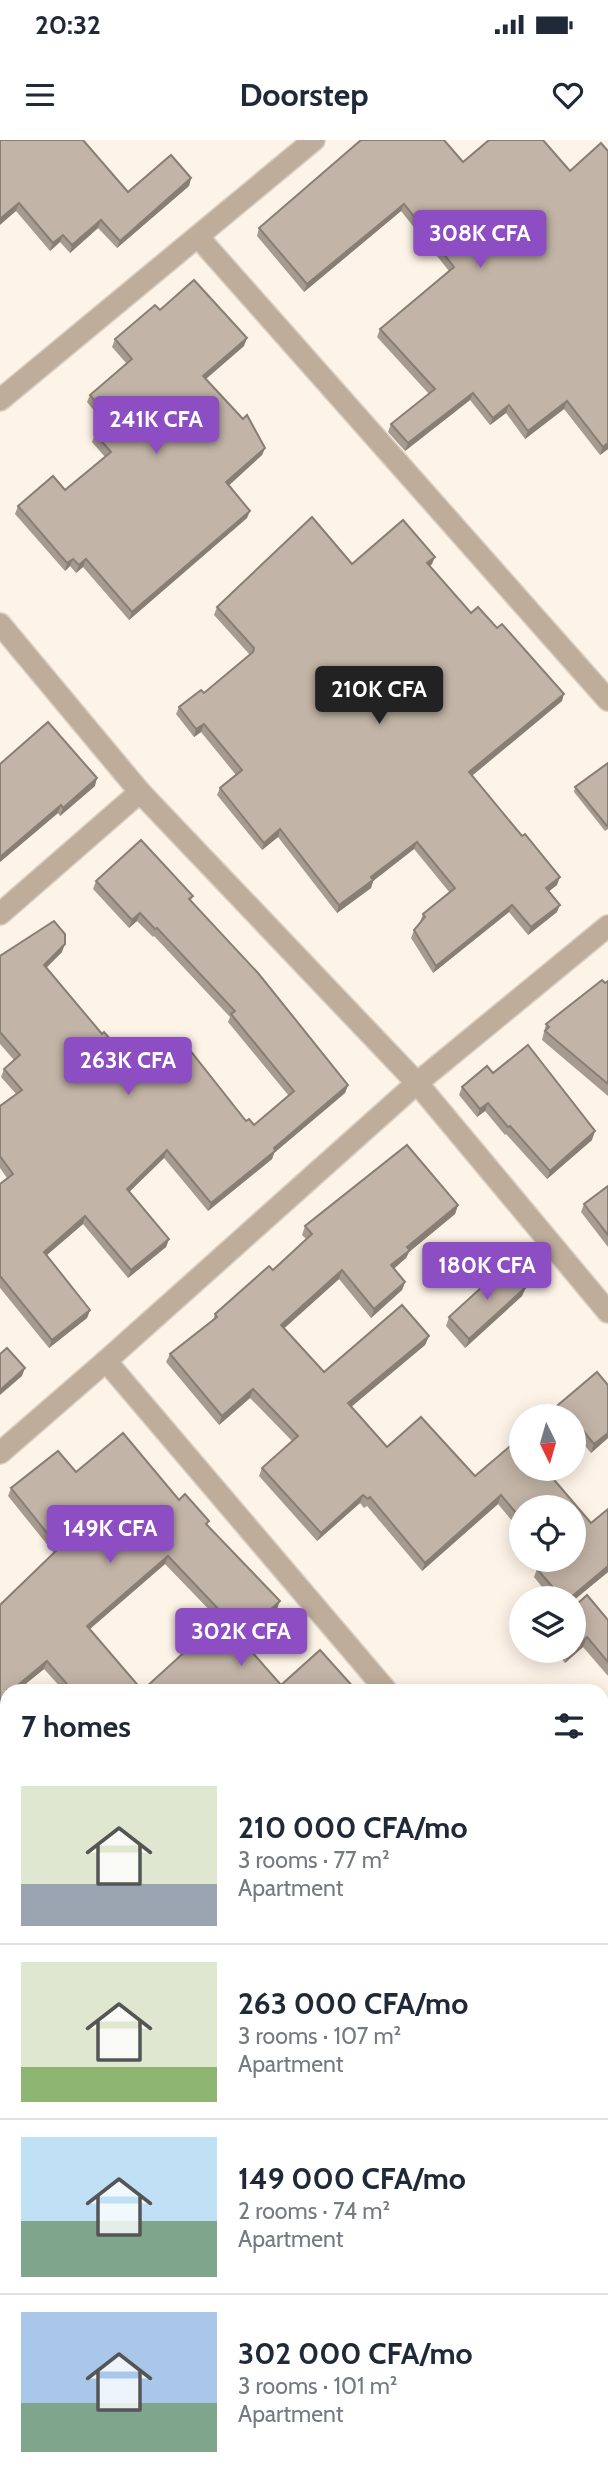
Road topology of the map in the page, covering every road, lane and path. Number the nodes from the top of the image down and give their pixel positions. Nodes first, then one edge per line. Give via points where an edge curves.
1 (314, 140) edge
2 (199, 238) junction
3 (0, 400) edge
4 (0, 624) edge
5 (608, 700) edge
6 (140, 792) junction
7 (0, 914) edge
8 (608, 926) edge
9 (417, 1083) junction
10 (608, 1312) edge
11 (106, 1361) junction
12 (0, 1453) edge
13 (381, 1684) edge

1 - 2 street
2 - 3 street
2 - 5 street
4 - 6 street
6 - 7 street
6 - 9 street
8 - 9 street
9 - 10 street
9 - 11 street
11 - 12 street
11 - 13 street

